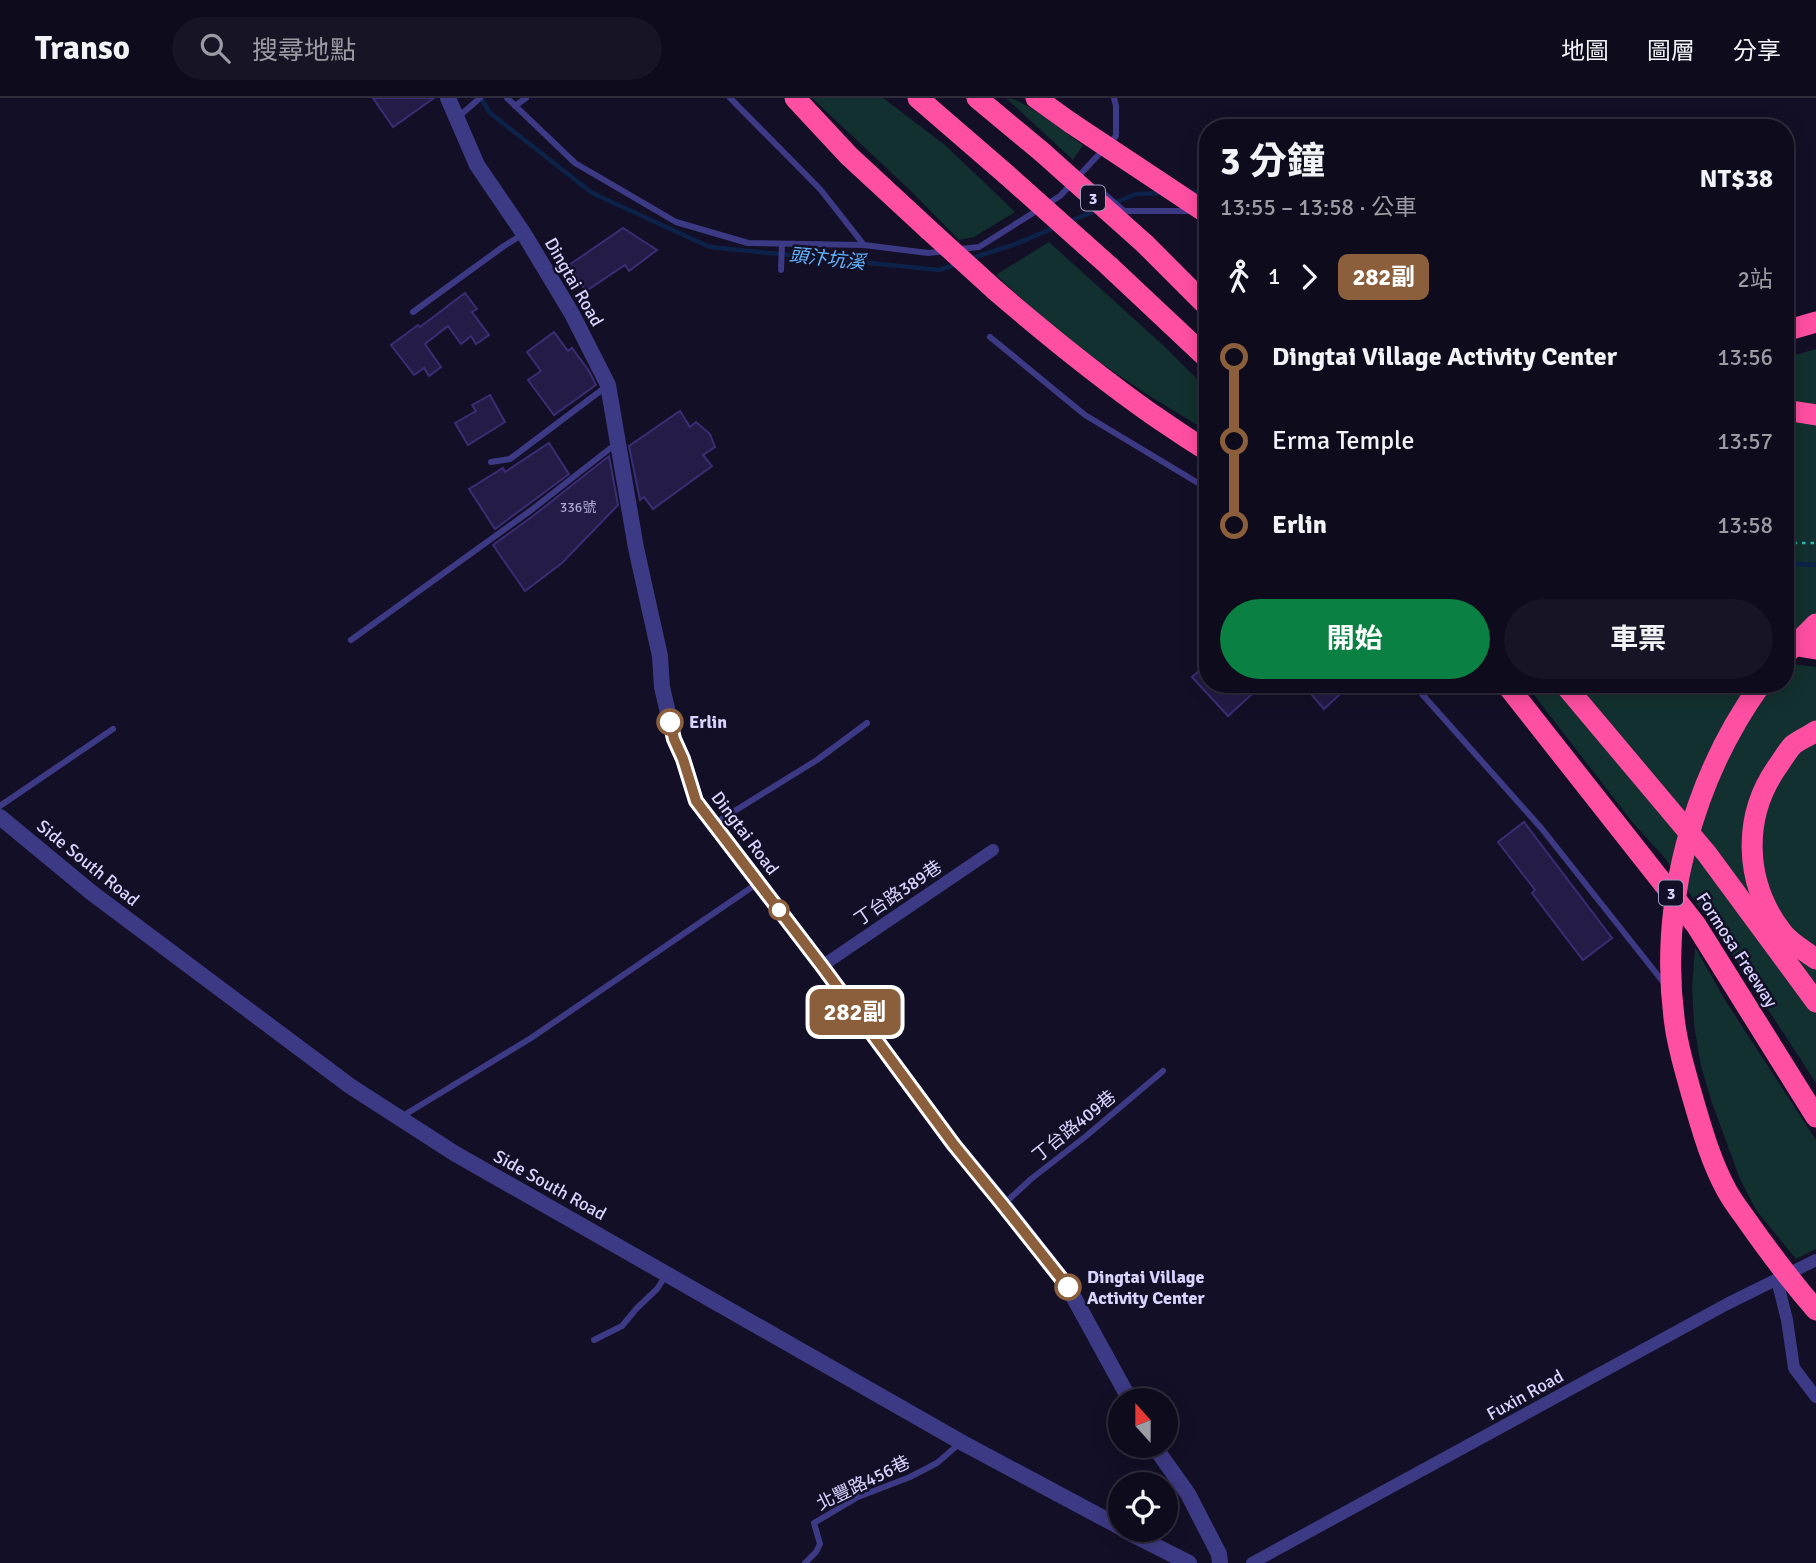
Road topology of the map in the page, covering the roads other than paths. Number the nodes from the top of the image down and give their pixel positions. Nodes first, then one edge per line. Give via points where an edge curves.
1 (448, 98) edge
2 (507, 98) edge
3 (526, 98) edge
4 (730, 98) edge
5 (795, 98) edge
6 (918, 98) edge
7 (977, 98) edge
8 (1036, 98) edge
9 (1114, 98) edge
10 (478, 100) edge
11 (515, 106) junction
12 (456, 119) junction
13 (1081, 174) junction
14 (1090, 181) dead end
15 (1098, 189) dead end
16 (1199, 207) edge
17 (1199, 213) edge
18 (524, 234) junction
19 (782, 244) junction
20 (864, 245) junction
21 (781, 270) dead end
22 (1199, 298) edge
23 (413, 312) dead end
24 (1816, 322) edge
25 (1794, 328) edge
26 (990, 337) dead end
27 (1199, 351) edge
28 (608, 385) junction
29 (1794, 411) edge
30 (1816, 415) edge
31 (618, 442) junction
32 (1199, 445) edge
33 (491, 462) dead end
34 (1199, 484) edge
35 (1816, 624) edge
36 (351, 640) dead end
37 (1794, 643) edge
38 (1816, 643) edge
39 (1794, 645) edge
40 (1794, 646) edge
41 (1816, 649) edge
42 (1421, 693) edge
43 (1513, 693) edge
44 (1571, 693) edge
45 (1755, 693) edge
46 (867, 723) dead end
47 (113, 729) dead end
48 (1816, 731) edge
49 (0, 806) edge
50 (0, 817) edge
51 (714, 824) junction
52 (993, 850) dead end
53 (758, 882) junction
54 (1816, 959) edge
55 (822, 966) junction
56 (1816, 1002) edge
57 (1163, 1071) dead end
58 (1816, 1116) edge
59 (400, 1118) junction
60 (1003, 1205) junction
61 (1759, 1251) dead end
62 (1816, 1260) edge
63 (667, 1273) junction
64 (1774, 1275) junction
65 (1816, 1310) edge
66 (594, 1340) dead end
67 (1123, 1388) edge
68 (1816, 1397) edge
69 (961, 1442) junction
70 (1162, 1458) edge
71 (1108, 1521) edge
72 (1149, 1542) edge
73 (805, 1563) edge
74 (1189, 1563) edge
75 (1220, 1563) edge
76 (1252, 1563) edge

1 - 12 street, Dingtai Road
2 - 11 lane
3 - 11 lane
4 - 20 lane via 820,189
5 - 32 highway, bridge via 849,156 1043,332
6 - 27 highway, 3, bridge
7 - 22 highway, 3, bridge
8 - 16 highway, bridge
9 - 13 lane via 1116,136
10 - 12 lane
11 - 19 lane via 575,163 676,222 748,243
12 - 18 street, Dingtai Road via 477,165
13 - 14 lane
13 - 20 lane via 1060,196 979,247 928,253
15 - 17 lane via 1124,211
18 - 23 lane
18 - 28 street, Dingtai Road
19 - 20 lane
19 - 21 lane
24 - 25 highway
26 - 34 lane via 1085,415
28 - 31 street, Dingtai Road
28 - 33 lane via 510,459
29 - 30 highway
31 - 36 lane
31 - 51 street, Dingtai Road via 674,739 696,801
35 - 40 highway, bridge
37 - 38 highway
39 - 41 highway
42 - 61 lane via 1542,829 1668,989 1683,1025 1690,1100
43 - 58 highway, Formosa Freeway / 3 via 1696,925
44 - 56 highway, Formosa Freeway via 1707,854
45 - 65 highway, bridge via 1725,740 1697,807 1679,873 1671,933 1672,997 1675,1027 1703,1136 1727,1192
46 - 51 lane
47 - 49 lane
48 - 54 highway via 1793,746 1769,778 1752,829 1752,854 1769,911 1784,935
50 - 59 street, Side South Road via 92,893 339,1078
51 - 53 street, Dingtai Road
52 - 55 street, 丁台路389巷
53 - 55 street, Dingtai Road
53 - 59 lane via 531,1038
55 - 60 street, Dingtai Road
57 - 60 lane, 丁台路409巷
59 - 63 street, Side South Road
60 - 67 street, Dingtai Road via 1068,1287
62 - 64 street, Fuxin Road
63 - 66 lane via 622,1326
63 - 69 street, Side South Road
64 - 68 street via 1794,1367
64 - 76 street, Fuxin Road
69 - 71 street, Side South Road
69 - 73 lane, 北豐路456巷 via 937,1462 858,1497 814,1523 820,1544
70 - 75 street via 1188,1494
72 - 74 street, Side South Road

